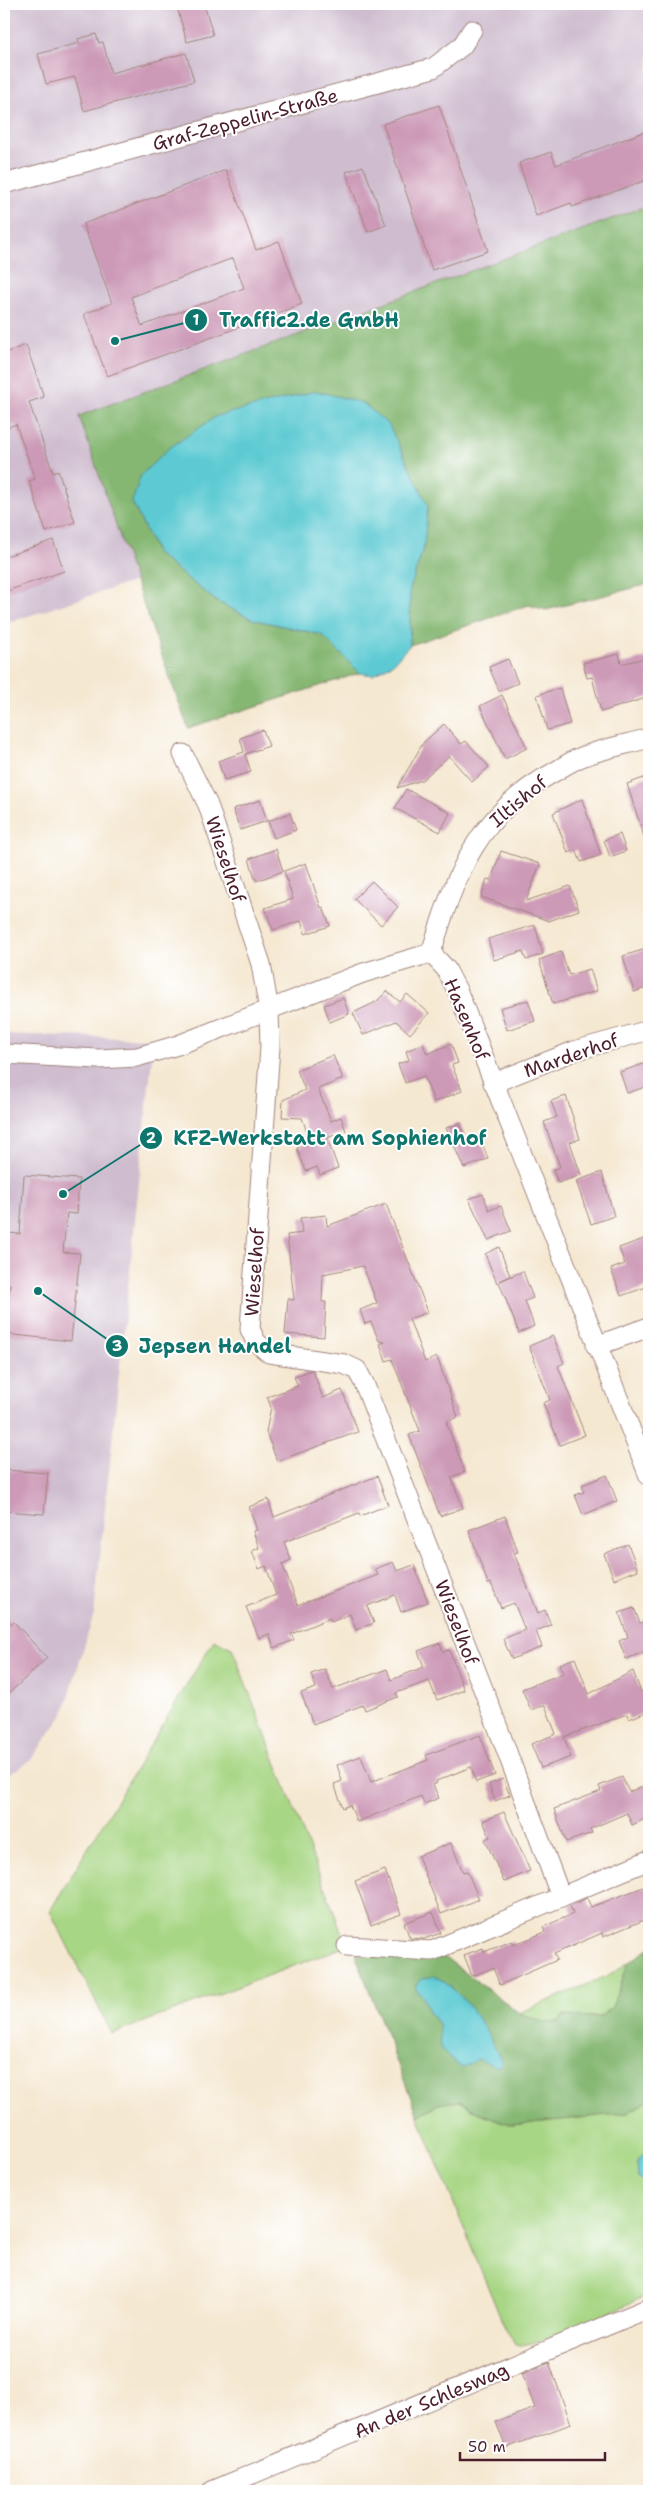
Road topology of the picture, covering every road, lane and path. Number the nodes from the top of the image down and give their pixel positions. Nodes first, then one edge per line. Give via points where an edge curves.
1 (472, 30) dead end
2 (4, 184) edge
3 (649, 738) edge
4 (183, 754) dead end
5 (431, 952) junction
6 (269, 1010) junction
7 (649, 1030) edge
8 (4, 1054) edge
9 (493, 1083) junction
10 (649, 1328) edge
11 (596, 1346) junction
12 (649, 1476) edge
13 (649, 1860) edge
14 (561, 1897) junction
15 (348, 1946) dead end
16 (649, 2308) edge
17 (212, 2491) edge

1 - 2 street, Graf-Zeppelin-Straße via 462,46 433,68
3 - 5 street, Iltishof via 585,755 534,782 491,820 470,850
4 - 6 street, Wieselhof via 208,805 261,964
5 - 6 street via 363,973
5 - 9 street, Hasenhof via 446,969 458,992
6 - 8 street via 137,1057 98,1059
6 - 14 street, Wieselhof via 270,1046 250,1329 256,1342 269,1352 344,1364 357,1370
7 - 9 street, Marderhof via 574,1051
9 - 11 street, Hasenhof
10 - 11 street
11 - 12 street, Hasenhof
13 - 14 street
14 - 15 street via 432,1952
16 - 17 street, An der Schleswag

